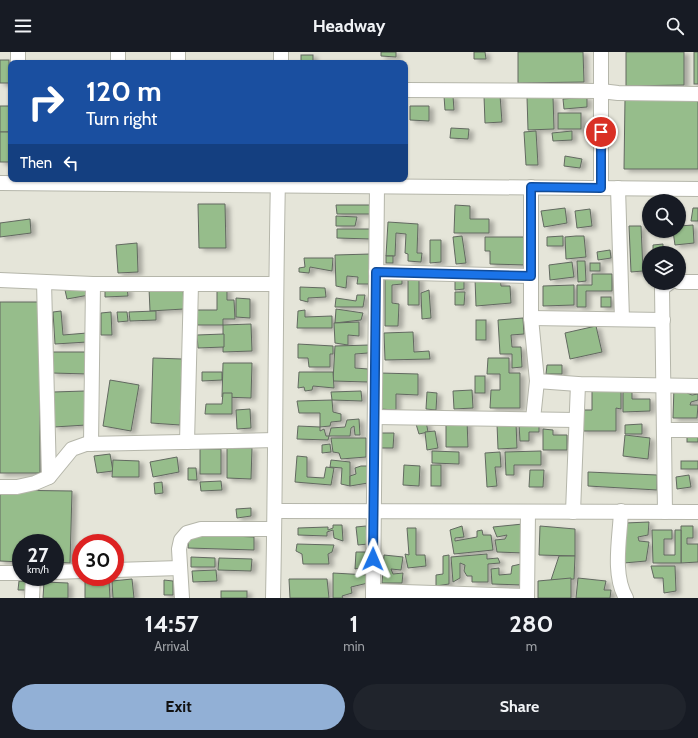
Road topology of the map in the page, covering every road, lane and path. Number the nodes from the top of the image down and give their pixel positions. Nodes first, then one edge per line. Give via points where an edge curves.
1 (601, 52) edge
2 (408, 90) edge
3 (601, 90) junction
4 (698, 94) edge
5 (10, 182) edge
6 (175, 182) edge
7 (278, 182) edge
8 (0, 183) edge
9 (377, 186) junction
10 (531, 187) junction
11 (601, 188) junction
12 (618, 188) junction
13 (698, 189) edge
14 (376, 272) junction
15 (531, 276) junction
16 (0, 280) edge
17 (44, 282) junction
18 (686, 282) edge
19 (698, 282) edge
20 (93, 284) junction
21 (191, 284) junction
22 (275, 284) junction
23 (662, 290) edge
24 (531, 318) junction
25 (622, 319) junction
26 (663, 320) junction
27 (537, 381) junction
28 (578, 384) junction
29 (664, 386) junction
30 (698, 386) edge
31 (375, 418) junction
32 (533, 419) junction
33 (576, 420) junction
34 (664, 430) junction
35 (698, 430) edge
36 (275, 440) junction
37 (187, 442) junction
38 (91, 444) junction
39 (49, 477) junction
40 (0, 487) edge
41 (275, 510) junction
42 (374, 512) junction
43 (528, 512) junction
44 (573, 512) junction
45 (621, 512) junction
46 (665, 512) junction
47 (698, 512) edge
48 (274, 529) junction
49 (180, 568) junction
50 (124, 570) edge
51 (0, 573) edge
52 (12, 573) edge
53 (33, 586) edge
54 (373, 594) edge
55 (528, 597) edge
56 (32, 598) edge
57 (182, 598) edge
58 (273, 598) edge
59 (626, 598) edge

1 - 3 street
2 - 3 street
3 - 4 street via 618,93
3 - 11 street
5 - 8 street
6 - 7 street
7 - 9 street
7 - 22 street
9 - 10 street
9 - 14 street
10 - 11 street
10 - 15 street
11 - 12 street
12 - 13 street
12 - 25 street
14 - 15 street
14 - 31 street
15 - 24 street
16 - 17 street
17 - 20 street
17 - 39 street
18 - 19 street
20 - 21 street
20 - 38 street
21 - 22 street
21 - 37 street
22 - 36 street
23 - 26 street
24 - 25 street
24 - 27 street
25 - 26 street
26 - 29 street
27 - 28 street
27 - 32 street
28 - 29 street
28 - 33 street
29 - 30 street
29 - 34 street
31 - 32 street
31 - 42 street
32 - 33 street
33 - 44 street
34 - 35 street
34 - 46 street
36 - 37 street
36 - 41 street
37 - 38 street
38 - 39 street via 72,449
39 - 40 street via 17,487
41 - 42 street
41 - 48 street
42 - 43 street
42 - 54 street
43 - 44 street
43 - 55 street
44 - 45 street
45 - 46 street
45 - 59 street via 618,562 620,582
46 - 47 street
48 - 49 street via 201,529 187,533 181,540 179,549
48 - 58 street
49 - 50 street
49 - 57 street
51 - 52 street
53 - 56 street
54 - 55 street

